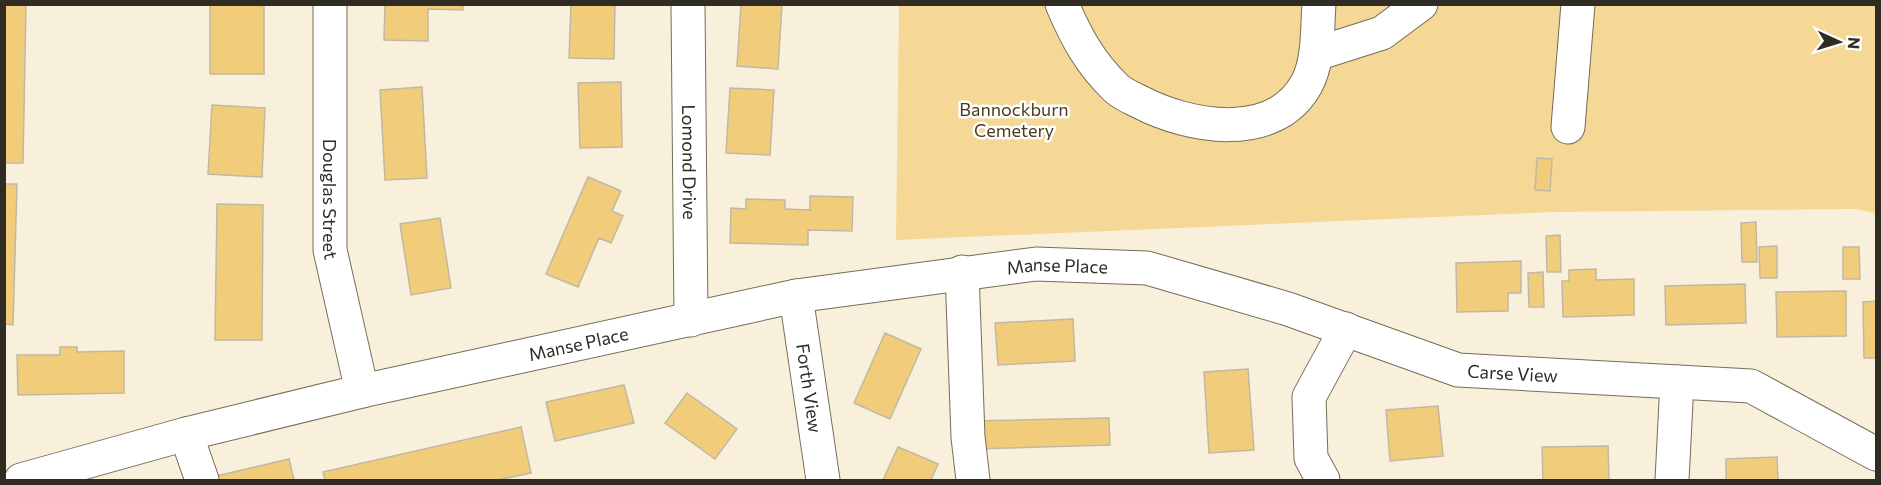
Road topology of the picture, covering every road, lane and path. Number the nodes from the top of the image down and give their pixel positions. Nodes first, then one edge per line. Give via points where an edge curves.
1 (330, 4) edge
2 (688, 4) edge
3 (1062, 4) edge
4 (1319, 4) edge
5 (1421, 4) edge
6 (1578, 4) edge
7 (1316, 54) junction
8 (1568, 127) dead end
9 (1147, 268) joint
10 (962, 272) junction
11 (796, 296) junction
12 (691, 320) junction
13 (1346, 329) junction
14 (1677, 382) junction
15 (362, 391) junction
16 (186, 434) junction
17 (1876, 454) edge
18 (21, 480) edge
19 (202, 480) edge
20 (823, 480) edge
21 (973, 480) edge
22 (1323, 480) edge
23 (1672, 480) edge

1 - 15 street, Douglas Street via 330,250
2 - 12 street, Lomond Drive
3 - 7 street via 1078,43 1118,90 1164,115 1214,125 1260,121 1286,107 1306,86
4 - 7 street
5 - 7 street via 1382,33
6 - 8 street
9 - 10 street, Manse Place via 1036,264
9 - 13 street, Carse View
10 - 11 street, Manse Place
10 - 21 street
11 - 12 street, Manse Place
11 - 20 street, Forth View
12 - 15 street, Manse Place
13 - 14 street, Carse View via 1458,370
13 - 22 street via 1309,397 1311,458
14 - 17 street, Carse View via 1751,386
14 - 23 street
15 - 16 street, Manse Place
16 - 18 street, Manse Place
16 - 19 street

